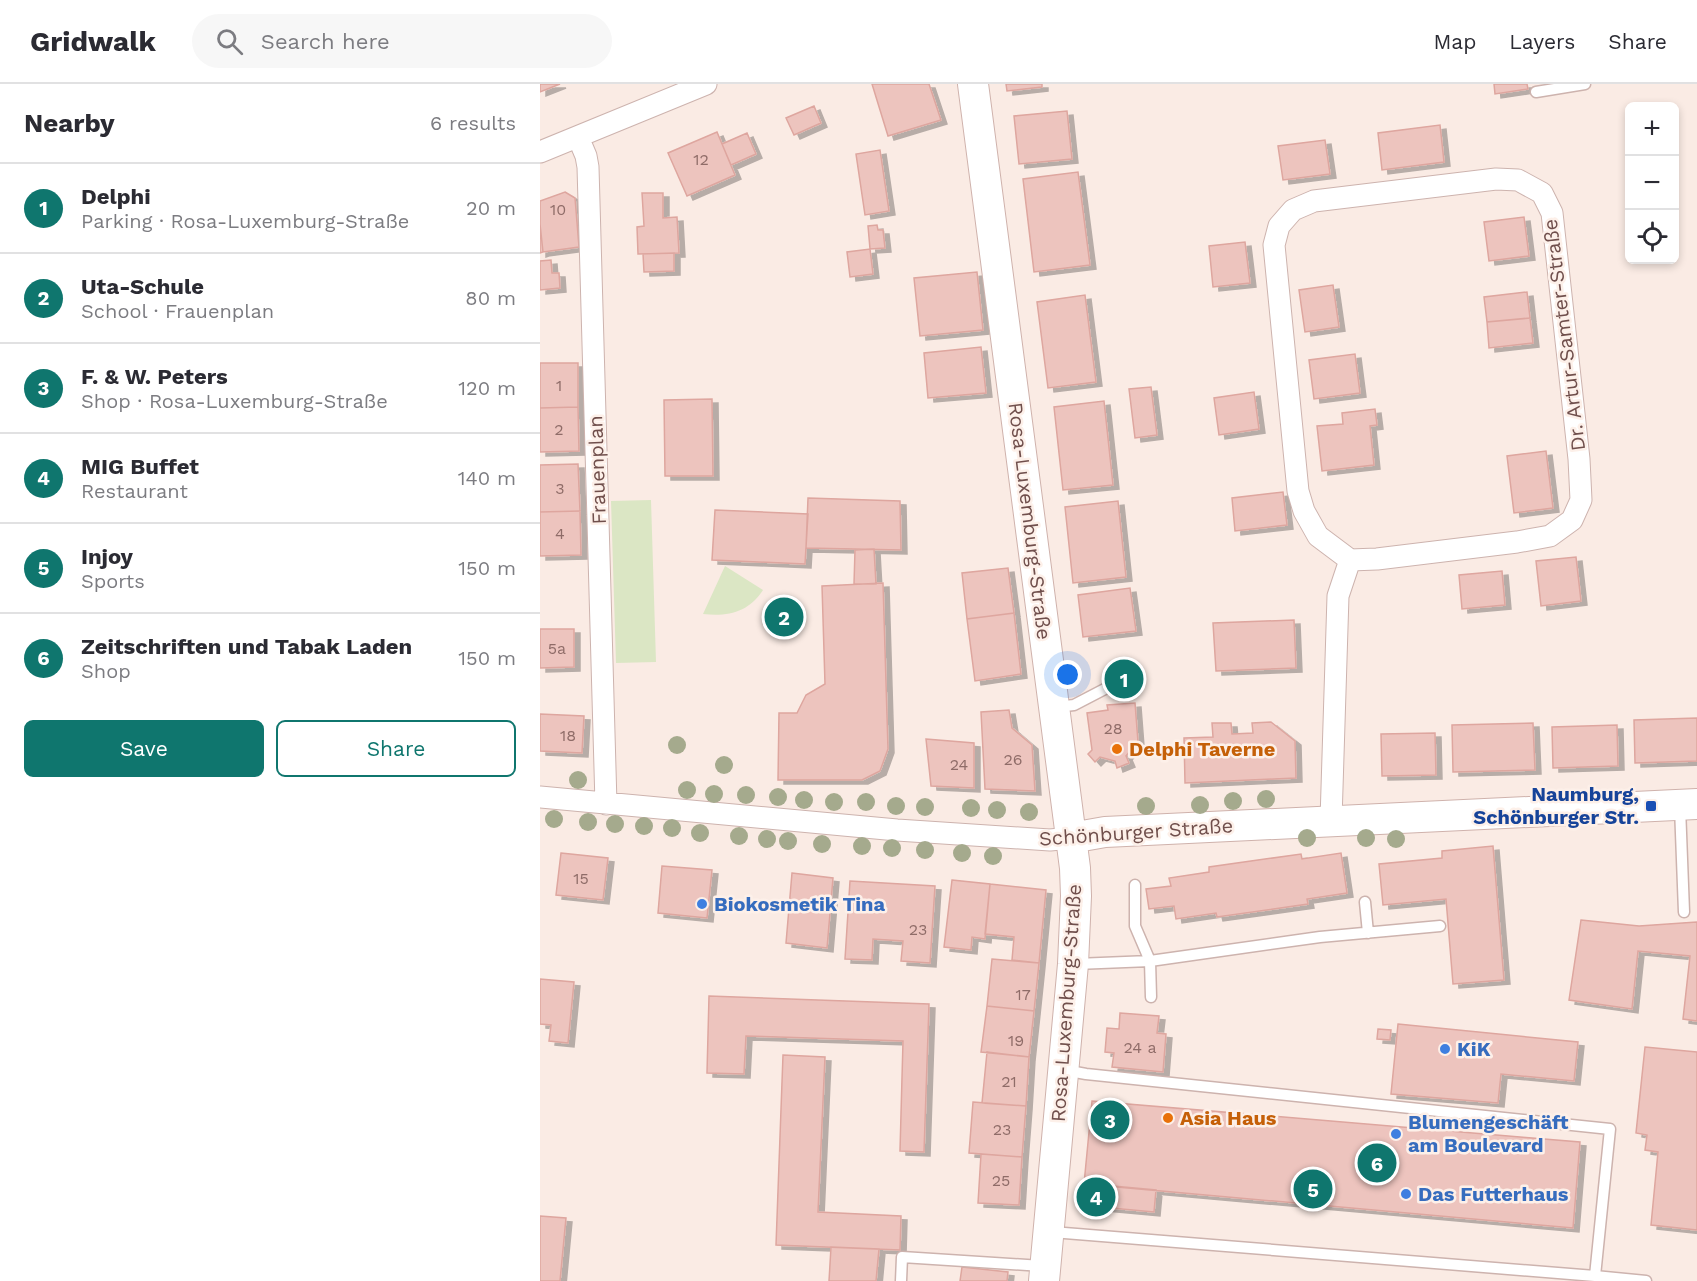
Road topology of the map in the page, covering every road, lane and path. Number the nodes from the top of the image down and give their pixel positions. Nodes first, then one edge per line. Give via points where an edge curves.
1 (706, 84) edge
2 (973, 84) edge
3 (1585, 84) edge
4 (1536, 92) dead end
5 (578, 138) junction
6 (540, 152) edge
7 (1350, 560) junction
8 (1124, 679) dead end
9 (1054, 708) junction
10 (540, 797) edge
11 (606, 804) junction
12 (1688, 804) edge
13 (1331, 820) junction
14 (1071, 838) junction
15 (1135, 885) dead end
16 (1365, 902) dead end
17 (1684, 912) dead end
18 (1440, 926) dead end
19 (1368, 933) junction
20 (1150, 961) junction
21 (1073, 964) junction
22 (1152, 997) dead end
23 (1063, 1070) junction
24 (1048, 1231) junction
25 (1045, 1274) edge
26 (1595, 1275) junction
27 (900, 1281) edge
28 (1646, 1281) edge

1 - 5 street
2 - 9 main road, Rosa-Luxemburg-Straße
3 - 4 lane
5 - 6 street
5 - 11 street, Frauenplan via 588,166
7 - 7 street, Dr. Artur-Samter-Straße via 1550,536 1572,520 1581,500 1552,213 1542,194 1518,180 1496,179 1314,201 1293,210 1279,226 1274,245 1298,491 1318,536
7 - 13 street via 1338,596
8 - 9 lane via 1074,705
9 - 14 main road, Rosa-Luxemburg-Straße
10 - 11 street, Schönburger Straße
11 - 14 street, Schönburger Straße via 897,830
12 - 13 main road, Schönburger Straße
12 - 17 lane
13 - 14 main road, Schönburger Straße via 1105,832
14 - 21 main road, Rosa-Luxemburg-Straße via 1076,896
15 - 20 lane via 1135,926
16 - 19 lane
18 - 19 lane
19 - 20 lane
20 - 21 lane
20 - 22 lane
21 - 23 main road, Rosa-Luxemburg-Straße
23 - 24 main road, Rosa-Luxemburg-Straße
23 - 26 lane via 1610,1129
24 - 25 main road, Rosa-Luxemburg-Straße
24 - 26 lane
25 - 27 lane via 1027,1264 902,1257
26 - 28 lane

